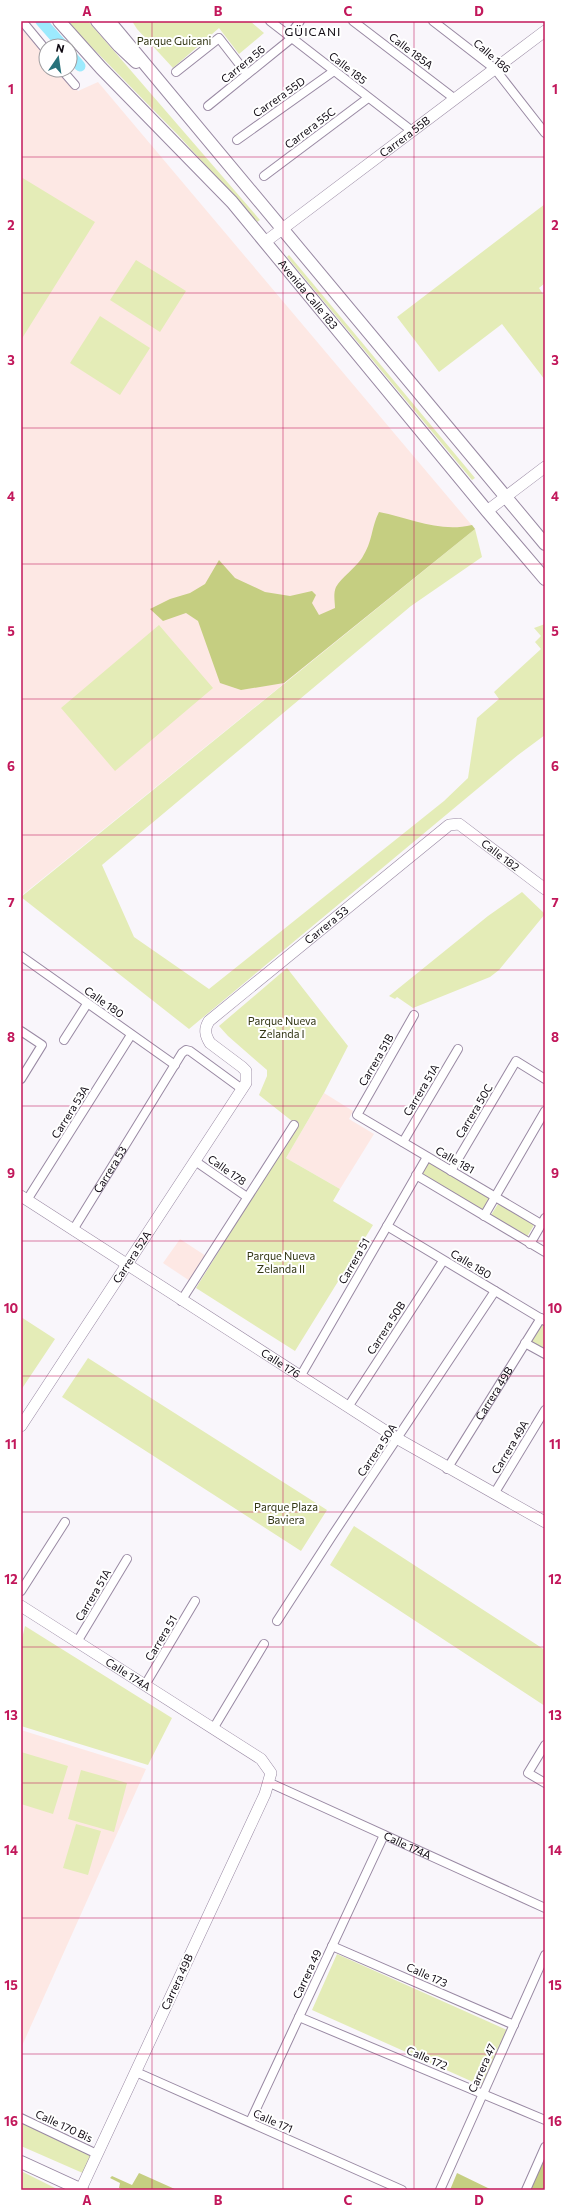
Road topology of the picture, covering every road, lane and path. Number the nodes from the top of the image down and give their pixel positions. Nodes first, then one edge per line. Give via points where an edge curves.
1 (22, 21) edge
2 (97, 21) edge
3 (109, 21) edge
4 (270, 21) edge
5 (300, 21) edge
6 (353, 21) edge
7 (433, 21) edge
8 (62, 23) edge
9 (545, 31) edge
10 (291, 37) junction
11 (38, 40) edge
12 (495, 69) junction
13 (334, 71) junction
14 (176, 72) dead end
15 (248, 74) junction
16 (69, 78) edge
17 (162, 84) junction
18 (75, 85) dead end
19 (368, 98) junction
20 (455, 99) junction
21 (208, 106) dead end
22 (412, 131) junction
23 (545, 133) edge
24 (237, 140) dead end
25 (264, 176) dead end
26 (282, 229) junction
27 (265, 242) junction
28 (545, 467) edge
29 (505, 498) junction
30 (487, 511) junction
31 (545, 544) edge
32 (545, 579) edge
33 (454, 824) joint
34 (545, 889) edge
35 (21, 956) edge
36 (87, 1004) junction
37 (414, 1016) dead end
38 (21, 1031) edge
39 (131, 1035) junction
40 (64, 1040) dead end
41 (458, 1049) dead end
42 (175, 1065) junction
43 (21, 1079) edge
44 (545, 1079) edge
45 (242, 1089) junction
46 (545, 1111) edge
47 (357, 1115) joint
48 (294, 1125) dead end
49 (403, 1142) junction
50 (427, 1157) junction
51 (195, 1161) junction
52 (451, 1171) junction
53 (416, 1175) junction
54 (247, 1197) junction
55 (495, 1197) junction
56 (24, 1198) edge
57 (484, 1216) junction
58 (543, 1221) edge
59 (387, 1226) junction
60 (73, 1230) junction
61 (530, 1244) junction
62 (545, 1252) edge
63 (443, 1261) junction
64 (127, 1265) junction
65 (495, 1291) junction
66 (181, 1301) junction
67 (543, 1319) edge
68 (525, 1343) junction
69 (545, 1354) edge
70 (300, 1377) junction
71 (348, 1408) junction
72 (545, 1410) edge
73 (21, 1426) edge
74 (398, 1439) junction
75 (447, 1469) junction
76 (494, 1494) junction
77 (544, 1519) edge
78 (66, 1522) dead end
79 (127, 1559) dead end
80 (21, 1591) edge
81 (195, 1601) dead end
82 (21, 1606) edge
83 (277, 1621) dead end
84 (77, 1642) junction
85 (264, 1644) dead end
86 (145, 1685) junction
87 (214, 1729) junction
88 (545, 1746) edge
89 (270, 1778) junction
90 (545, 1783) edge
91 (384, 1835) junction
92 (545, 1908) edge
93 (332, 1946) junction
94 (545, 1955) edge
95 (299, 2016) junction
96 (514, 2025) junction
97 (136, 2072) junction
98 (483, 2094) junction
99 (21, 2118) edge
100 (545, 2120) edge
101 (250, 2122) junction
102 (545, 2147) edge
103 (97, 2154) junction
104 (21, 2162) edge
105 (81, 2190) edge
106 (402, 2190) edge
107 (440, 2190) edge
108 (526, 2190) edge

1 - 11 street
2 - 17 main road via 122,50
3 - 17 main road, Avenida Calle 183
4 - 10 street, Calle 185
5 - 10 street, Carrera 56
6 - 20 street, Calle 185A
7 - 12 street, Calle 186
8 - 27 main road, Avenida Calle 183 via 101,68 221,190
9 - 12 street, Carrera 55B
10 - 13 street, Calle 185
10 - 15 street, Carrera 56
12 - 20 street, Carrera 55B
12 - 23 street, Calle 186
13 - 19 street, Calle 185
13 - 24 street, Carrera 55D
14 - 15 street via 219,38
15 - 21 street, Carrera 56
16 - 18 street
17 - 26 main road, Avenida Calle 183
19 - 22 street, Calle 185
19 - 25 street, Carrera 55C
20 - 22 street, Carrera 55B
22 - 26 street, Carrera 55B
26 - 27 street, Carrera 55B
26 - 29 main road, Avenida Calle 183
27 - 30 main road, Avenida Calle 183
28 - 29 street
29 - 30 street
29 - 31 main road, Avenida Calle 183
30 - 32 main road, Avenida Calle 183
33 - 34 street, Calle 182 via 459,824 482,840
33 - 45 street, Carrera 53 via 444,829 210,1021 205,1032 210,1043 246,1071 247,1077
35 - 36 street, Calle 180
36 - 39 street, Calle 180
36 - 40 street
37 - 47 street, Carrera 51B
38 - 43 street via 42,1045
39 - 42 street, Calle 180
39 - 56 street, Carrera 53A
41 - 49 street, Carrera 51A
42 - 45 street, Carrera 53 via 182,1053 190,1050
42 - 60 street, Carrera 53
44 - 52 street, Carrera 50C via 516,1061
45 - 51 street, Carrera 52A
46 - 55 street
47 - 49 street, Calle 181
48 - 54 street
49 - 50 street, Calle 181
50 - 52 street, Calle 181
50 - 53 street, Carrera 51
51 - 54 street, Calle 178
51 - 64 street, Carrera 52A
52 - 55 street, Calle 181
53 - 57 street
53 - 59 street, Carrera 51
54 - 66 street
55 - 57 street
55 - 58 street, Calle 181
56 - 60 street, Calle 176
57 - 61 street
58 - 61 street
59 - 63 street, Calle 180
59 - 70 street, Carrera 51
60 - 64 street, Calle 176
61 - 62 street
63 - 65 street, Calle 180
63 - 71 street, Carrera 50B
64 - 66 street, Calle 176
64 - 73 street, Carrera 52A
65 - 67 street, Calle 180
65 - 74 street, Carrera 50A
66 - 70 street, Calle 176
67 - 68 street, Carrera 49B
68 - 69 street
68 - 75 street, Carrera 49B
70 - 71 street, Calle 176
71 - 74 street, Calle 176
72 - 76 street, Carrera 49A
74 - 75 street, Calle 176
74 - 83 street, Carrera 50A
75 - 76 street, Calle 176
76 - 77 street, Calle 176
78 - 80 street
79 - 84 street, Carrera 51A
81 - 86 street, Carrera 51
82 - 84 street, Calle 174A
84 - 86 street, Calle 174A
85 - 87 street
86 - 87 street, Calle 174A
87 - 89 street, Calle 174A via 261,1759
88 - 90 street via 528,1773
89 - 91 street, Calle 174A
89 - 97 street, Carrera 49B
91 - 92 street, Calle 174A
91 - 93 street, Carrera 49
93 - 95 street, Carrera 49
93 - 96 street, Calle 173
94 - 96 street, Carrera 47
95 - 98 street, Calle 172
95 - 101 street, Carrera 49
96 - 98 street, Carrera 47
97 - 101 street, Calle 171
97 - 103 street, Carrera 49B
98 - 100 street, Calle 172
98 - 107 street, Carrera 47
99 - 103 street, Calle 170 Bis
101 - 106 street, Calle 171
102 - 108 street
103 - 105 street, Carrera 49B
104 - 105 main road

